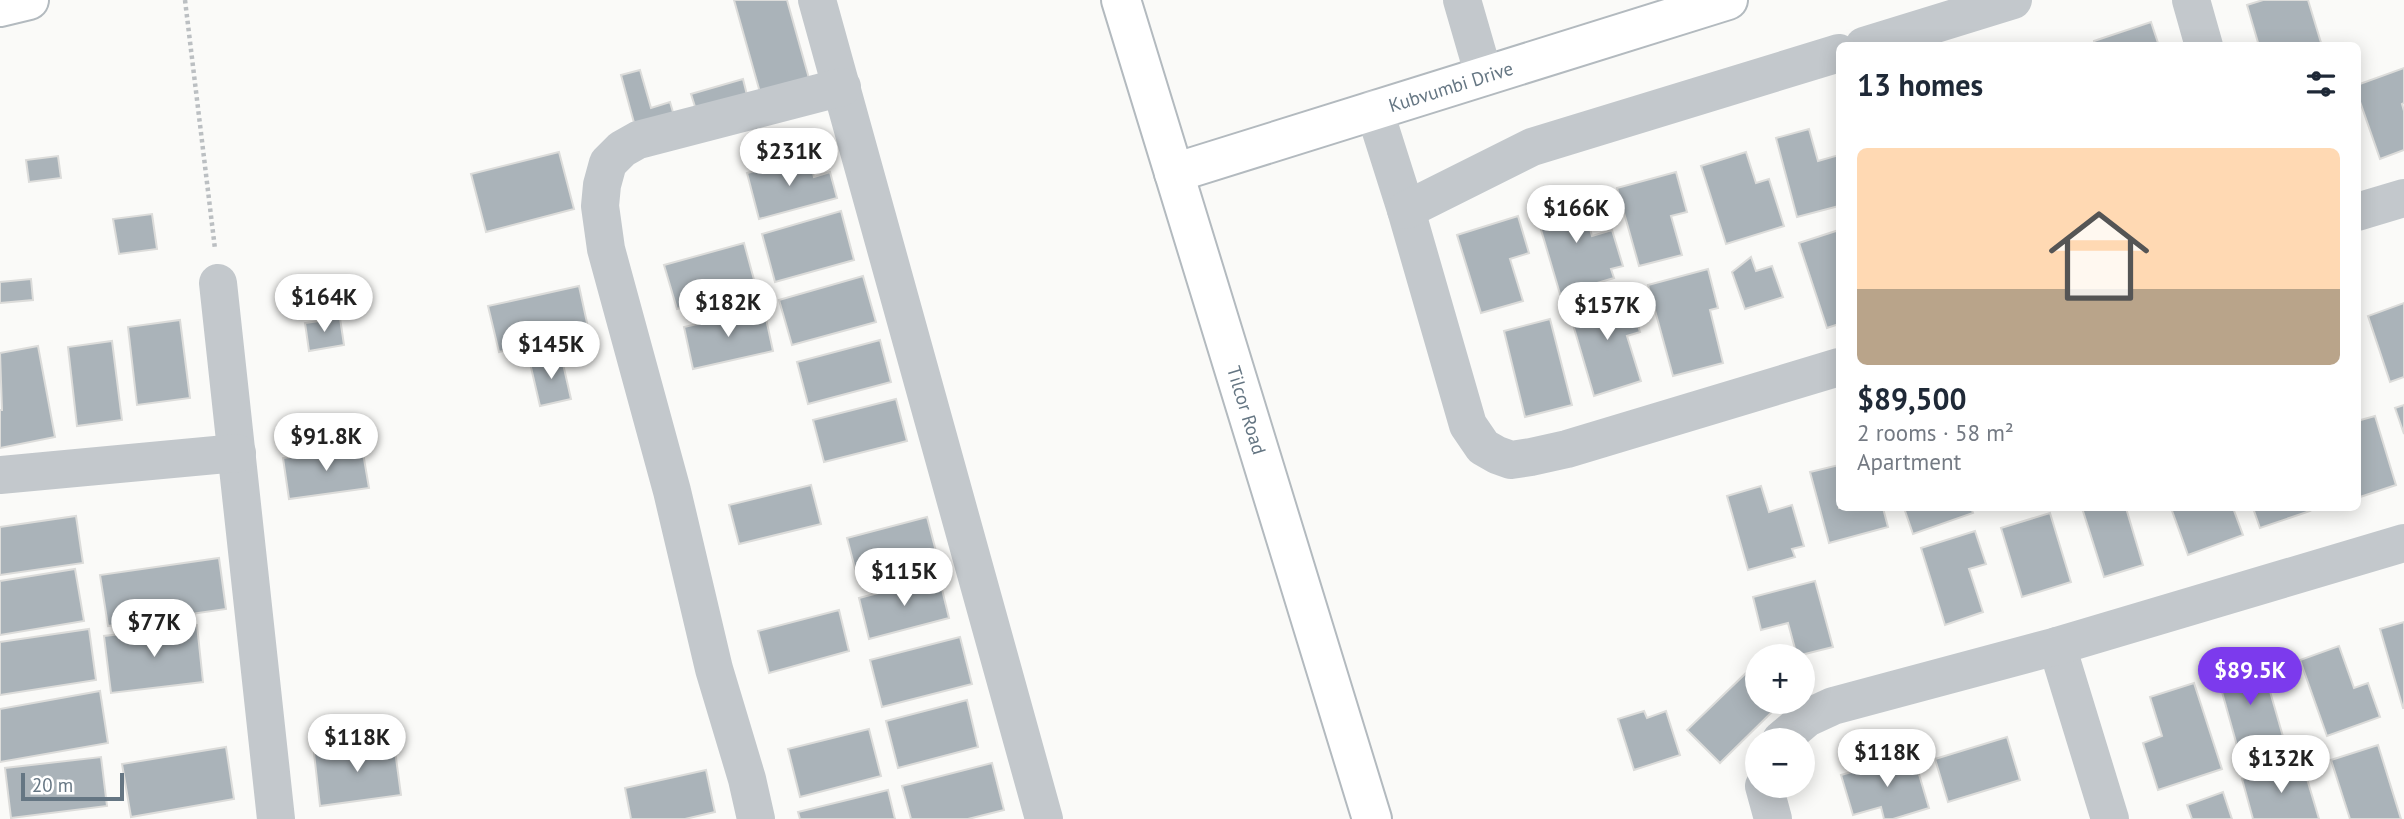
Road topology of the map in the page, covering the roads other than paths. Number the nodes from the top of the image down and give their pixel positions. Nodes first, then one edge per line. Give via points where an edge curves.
1 (29, 0) edge
2 (817, 0) edge
3 (1121, 0) edge
4 (1462, 0) edge
5 (1728, 0) edge
6 (2013, 0) edge
7 (2191, 0) edge
8 (0, 8) edge
9 (1877, 42) edge
10 (2203, 42) edge
11 (1836, 54) edge
12 (1484, 76) junction
13 (842, 87) junction
14 (1374, 109) junction
15 (1174, 173) junction
16 (2404, 198) edge
17 (1406, 210) junction
18 (2361, 211) edge
19 (218, 283) road end
20 (1836, 368) edge
21 (237, 453) junction
22 (0, 475) edge
23 (2404, 542) edge
24 (2057, 646) junction
25 (1795, 728) edge
26 (1767, 798) edge
27 (276, 819) edge
28 (756, 819) edge
29 (1044, 819) edge
30 (1372, 819) edge
31 (1773, 819) edge
32 (2110, 819) edge

1 - 8 street
2 - 13 street
3 - 15 street, Tilcor Road
4 - 12 street
5 - 12 street, Kubvumbi Drive
6 - 9 street
7 - 10 street
11 - 17 street via 1532,147
12 - 14 street, Kubvumbi Drive
13 - 28 street via 638,140 608,163 601,185 606,249
13 - 29 street
14 - 15 street, Kubvumbi Drive
14 - 17 street
15 - 30 street, Tilcor Road
16 - 18 street
17 - 20 street via 1468,425 1483,447 1497,455 1511,460 1567,450
19 - 21 street
21 - 22 street
21 - 27 street
23 - 24 street
24 - 25 street via 1833,706
24 - 32 street
26 - 31 street

